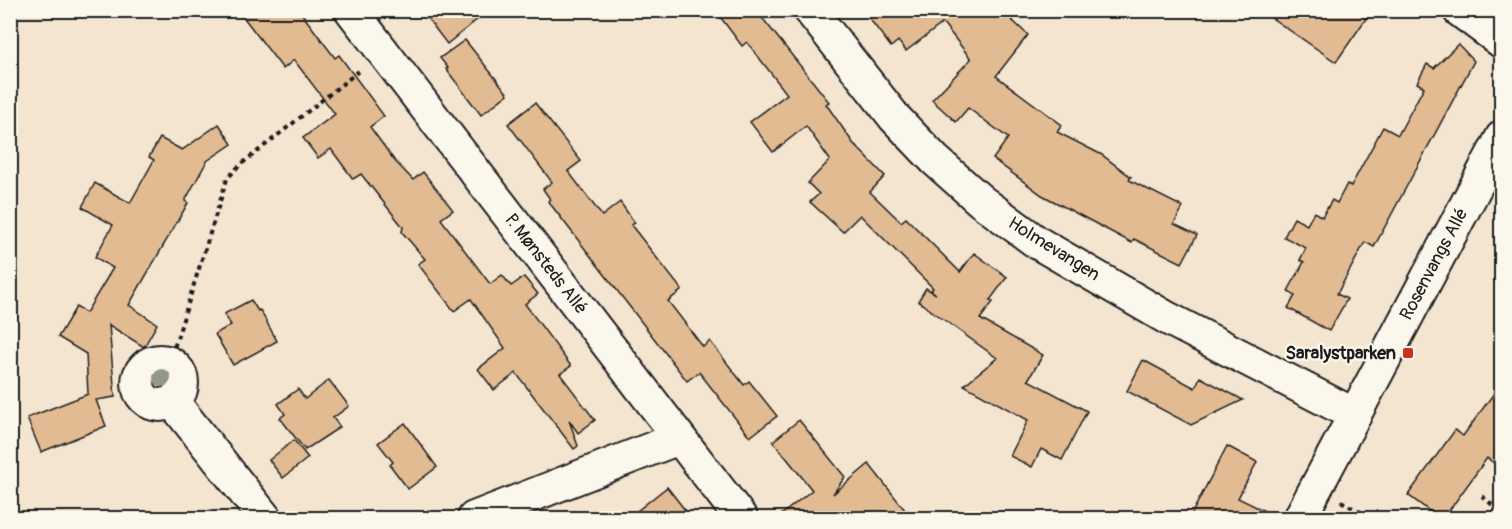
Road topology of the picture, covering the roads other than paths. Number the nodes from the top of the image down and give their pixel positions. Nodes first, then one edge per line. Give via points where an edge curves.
1 (351, 10) edge
2 (810, 10) edge
3 (1458, 10) edge
4 (1502, 42) edge
5 (1502, 137) edge
6 (169, 364) road end
7 (1355, 416) junction
8 (679, 438) junction
9 (265, 519) edge
10 (474, 519) edge
11 (741, 519) edge
12 (1300, 519) edge

1 - 8 street, P. Mønsteds Allé
2 - 7 street, Holmevangen via 895,117 935,160 1009,222 1167,318
3 - 4 street
5 - 7 street, Rosenvangs Allé
6 - 9 street via 182,378 182,387 173,402
7 - 12 street, Rosenvangs Allé
8 - 10 street
8 - 11 street, P. Mønsteds Allé

